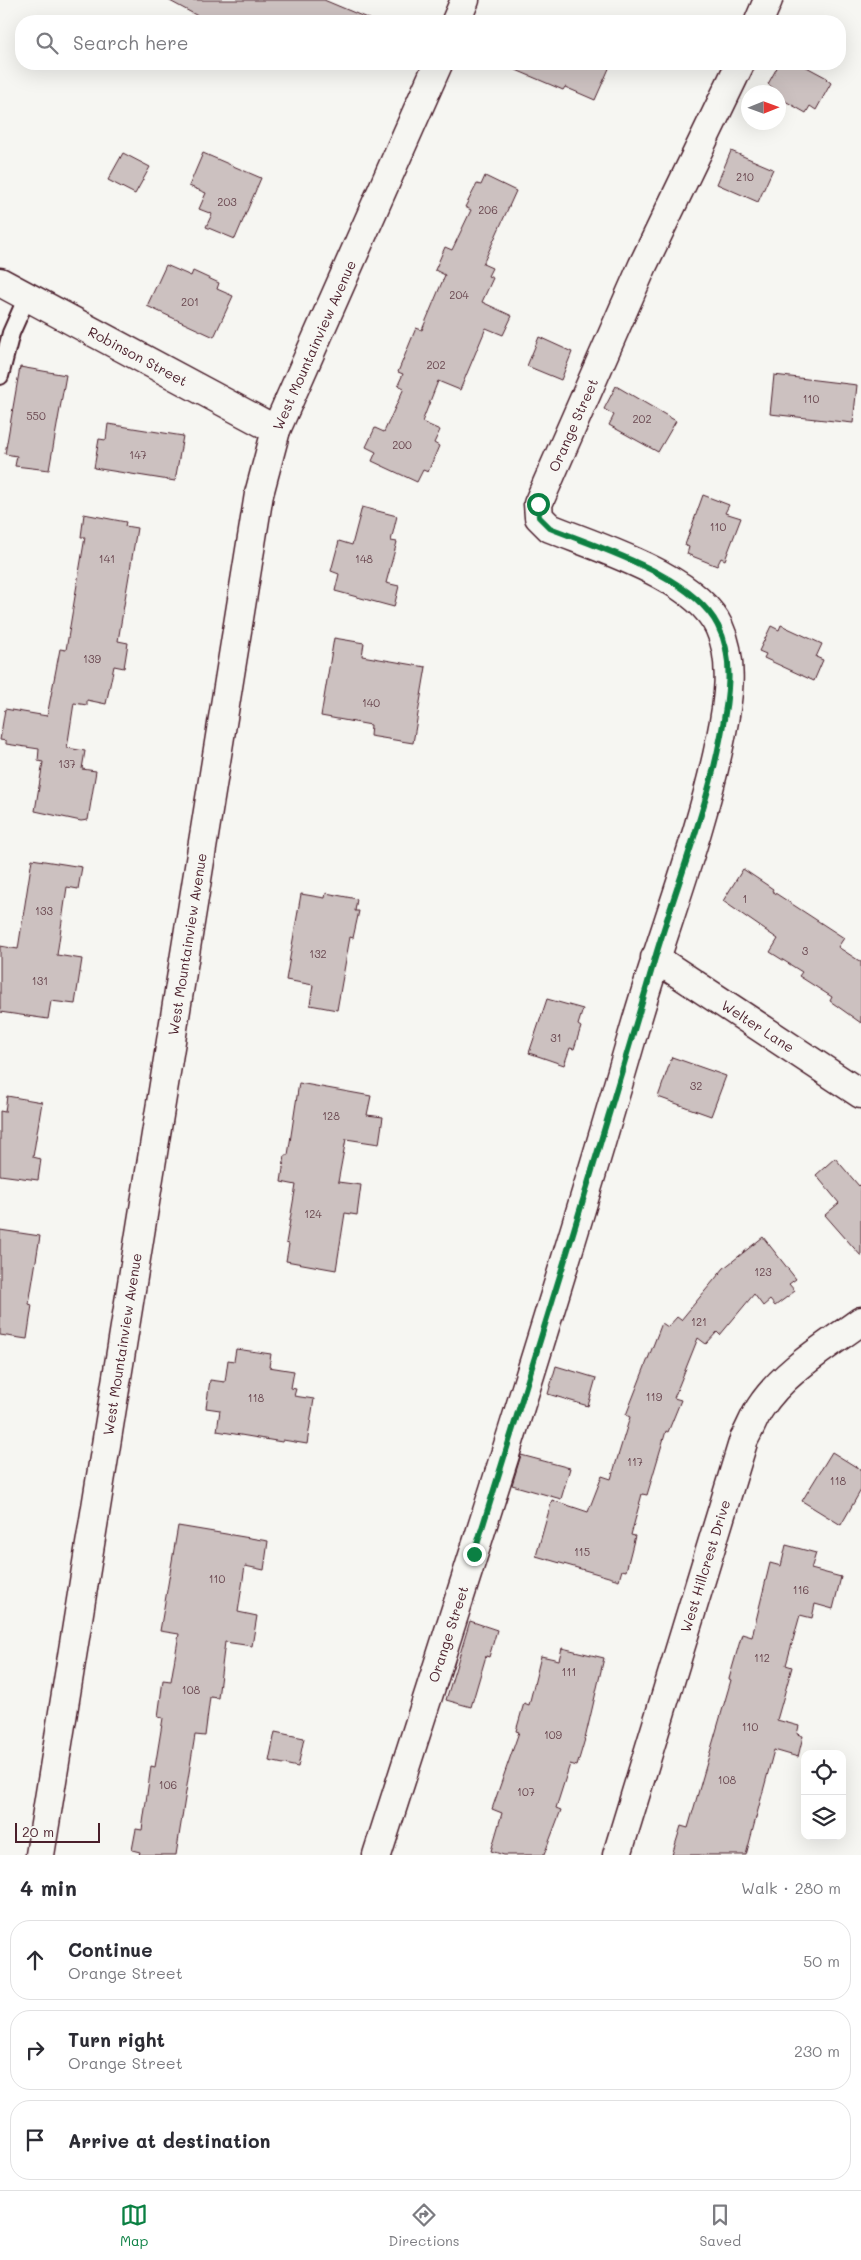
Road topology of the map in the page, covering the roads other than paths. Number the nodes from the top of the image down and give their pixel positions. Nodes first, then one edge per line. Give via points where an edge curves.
1 (465, 0) edge
2 (768, 0) edge
3 (459, 15) edge
4 (762, 15) edge
5 (435, 70) edge
6 (737, 70) edge
7 (0, 282) edge
8 (27, 297) junction
9 (0, 376) edge
10 (276, 430) junction
11 (655, 958) junction
12 (861, 1094) edge
13 (861, 1321) edge
14 (40, 1855) edge
15 (377, 1855) edge
16 (617, 1855) edge

1 - 3 street
2 - 4 street
5 - 10 street, West Mountainview Avenue
6 - 11 street, Orange Street via 643,265 538,504 539,517 550,528 644,566 692,594 708,609 720,628 728,655 728,692 722,734 707,798
7 - 8 street, Robinson Street
8 - 9 lane via 11,333
8 - 10 street, Robinson Street
10 - 14 street, West Mountainview Avenue via 259,494
11 - 12 street, Welter Lane
11 - 15 street, Orange Street via 585,1198
13 - 16 street, West Hillcrest Drive via 776,1387 760,1408 744,1439

